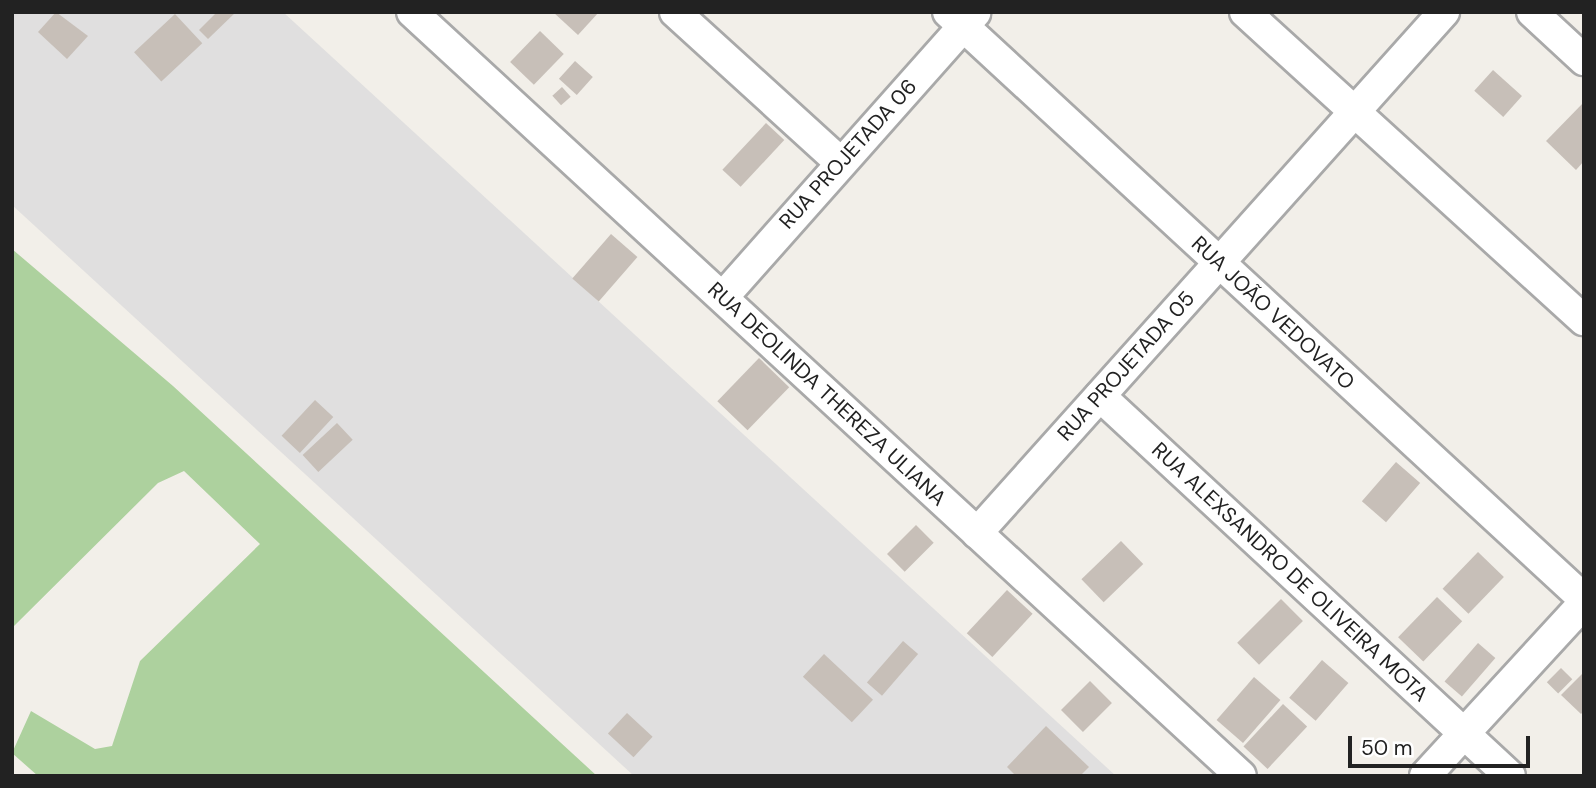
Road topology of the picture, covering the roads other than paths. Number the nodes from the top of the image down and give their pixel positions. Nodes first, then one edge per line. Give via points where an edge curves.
1 (412, 12) edge
2 (675, 12) edge
3 (1245, 12) edge
4 (1444, 12) edge
5 (1532, 12) edge
6 (962, 17) edge
7 (1584, 60) edge
8 (1354, 112) junction
9 (840, 162) junction
10 (1219, 263) junction
11 (723, 297) junction
12 (1584, 320) edge
13 (1100, 396) junction
14 (977, 533) junction
15 (1584, 601) edge
16 (1464, 734) junction
17 (1241, 776) edge
18 (1425, 776) edge
19 (1510, 776) edge

1 - 11 street, RUA DEOLINDA THEREZA ULIANA
2 - 9 street
3 - 8 street
4 - 8 street, RUA PROJETADA 05
5 - 7 street
6 - 9 street, RUA PROJETADA 06
6 - 10 street, RUA JOÃO VEDOVATO
8 - 10 street, RUA PROJETADA 05
8 - 12 street
9 - 11 street, RUA PROJETADA 06
10 - 13 street, RUA PROJETADA 05
10 - 15 street, RUA JOÃO VEDOVATO
11 - 14 street, RUA DEOLINDA THEREZA ULIANA
13 - 14 street, RUA PROJETADA 05
13 - 16 street, RUA ALEXSANDRO DE OLIVEIRA MOTA
14 - 17 street, RUA DEOLINDA THEREZA ULIANA
15 - 16 street
16 - 18 street
16 - 19 street, RUA ALEXSANDRO DE OLIVEIRA MOTA

